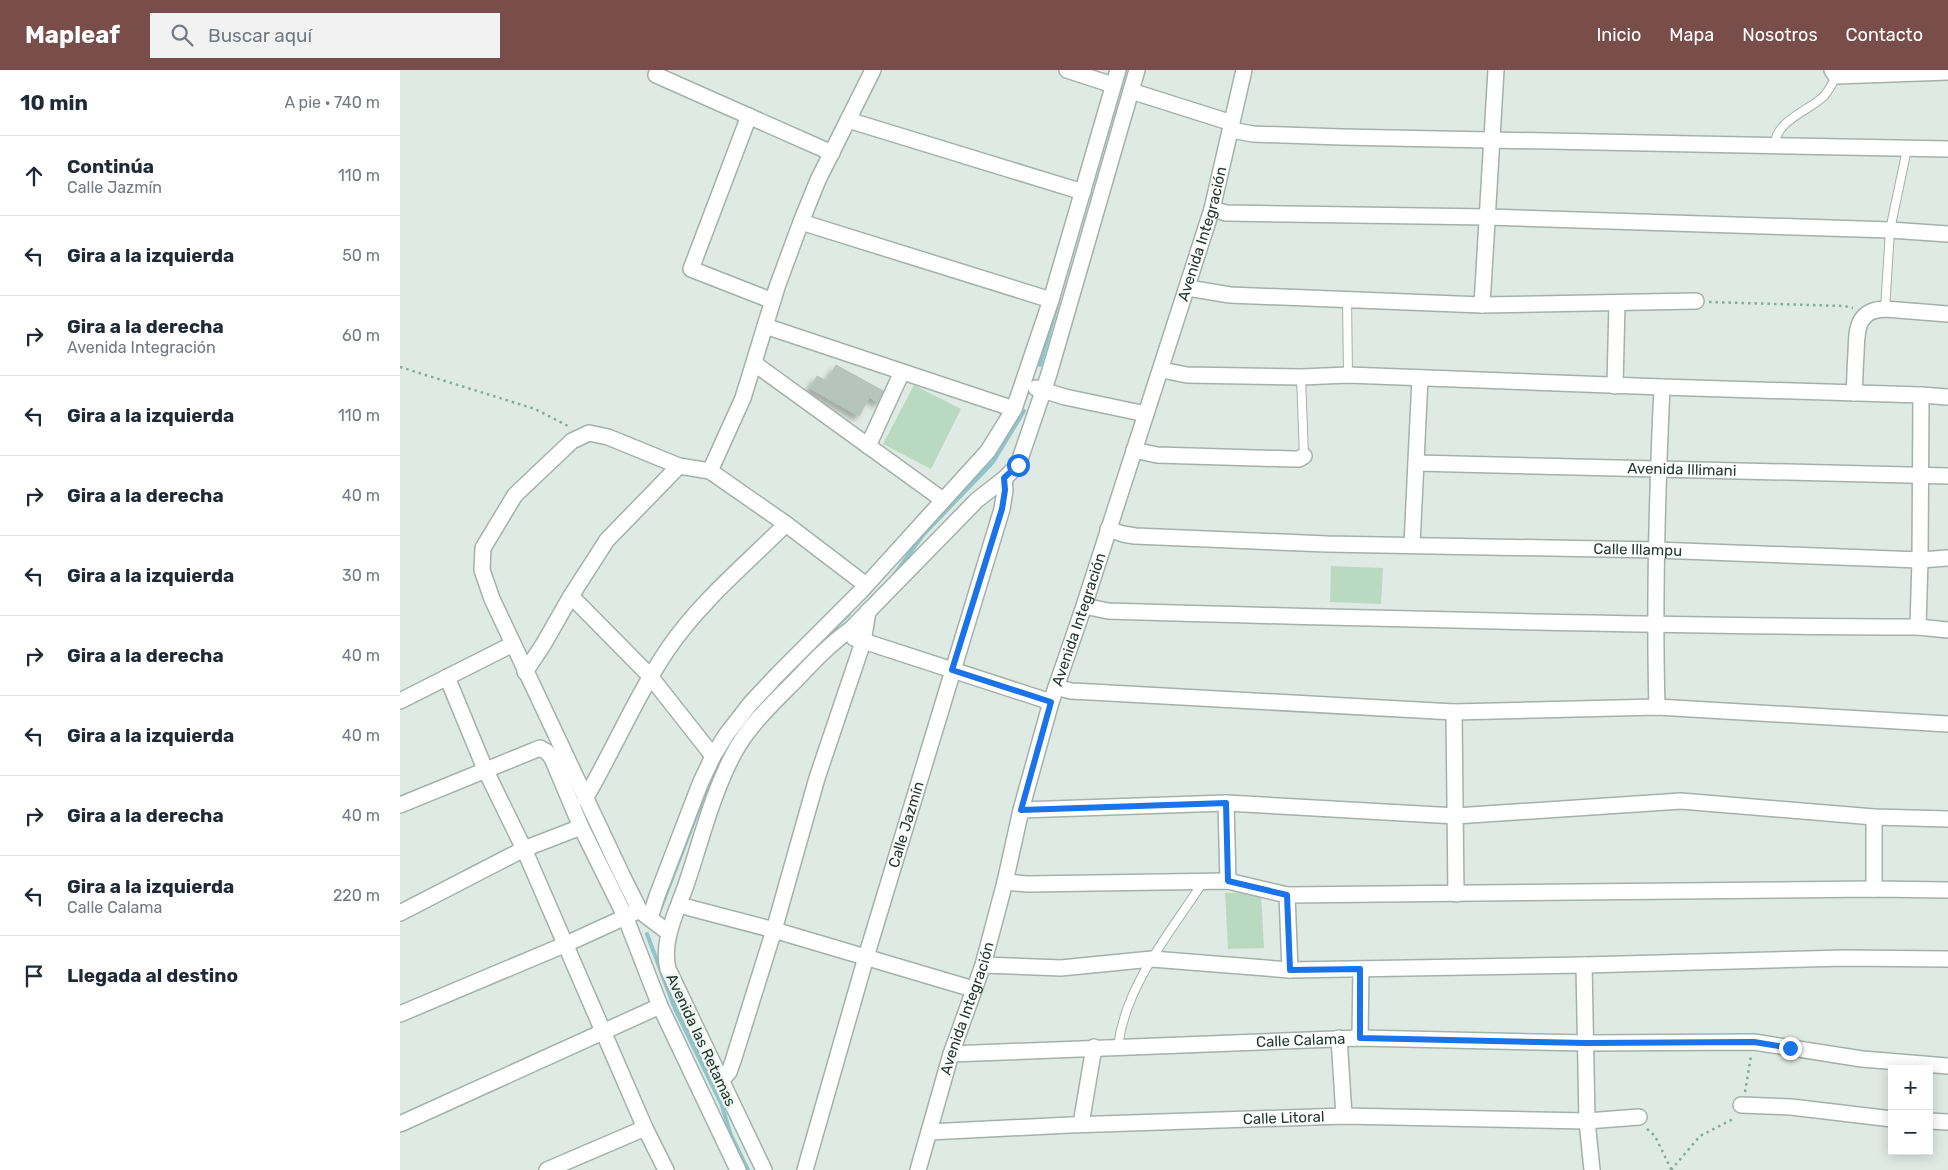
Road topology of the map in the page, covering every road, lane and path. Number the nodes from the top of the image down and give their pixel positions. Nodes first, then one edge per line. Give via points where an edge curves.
1 (873, 70) edge
2 (1067, 70) edge
3 (1118, 70) edge
4 (1137, 70) edge
5 (1244, 70) edge
6 (1496, 70) edge
7 (1948, 72) edge
8 (1834, 73) edge
9 (656, 74) dead end
10 (1113, 85) junction
11 (1131, 91) junction
12 (749, 116) junction
13 (848, 120) junction
14 (1231, 127) junction
15 (1492, 140) junction
16 (1776, 146) junction
17 (1907, 149) junction
18 (1948, 149) edge
19 (832, 153) junction
20 (1083, 192) junction
21 (1212, 209) junction
22 (1488, 217) junction
23 (801, 222) junction
24 (1890, 230) junction
25 (1948, 234) edge
26 (1188, 288) junction
27 (1347, 298) junction
28 (1051, 300) junction
29 (773, 301) junction
30 (1696, 301) joint
31 (1617, 303) junction
32 (1482, 305) junction
33 (1885, 309) junction
34 (1948, 314) edge
35 (1864, 316) junction
36 (765, 326) junction
37 (754, 364) junction
38 (400, 367) edge
39 (1162, 370) junction
40 (902, 372) junction
41 (1348, 375) junction
42 (1301, 377) junction
43 (1420, 378) junction
44 (1023, 384) junction
45 (1615, 386) junction
46 (1662, 388) junction
47 (1044, 392) junction
48 (1854, 393) junction
49 (1921, 395) junction
50 (1948, 397) edge
51 (1014, 409) junction
52 (1146, 414) junction
53 (585, 434) junction
54 (868, 446) junction
55 (1134, 450) junction
56 (1304, 456) joint
57 (1416, 463) junction
58 (679, 466) junction
59 (1658, 470) junction
60 (710, 471) junction
61 (1921, 475) junction
62 (1948, 476) edge
63 (1004, 478) junction
64 (943, 500) junction
65 (786, 524) junction
66 (1108, 529) junction
67 (1412, 545) junction
68 (1656, 550) junction
69 (1948, 558) edge
70 (1920, 560) junction
71 (863, 588) junction
72 (571, 596) junction
73 (1084, 606) junction
74 (868, 613) junction
75 (1655, 626) junction
76 (1918, 628) junction
77 (1948, 630) edge
78 (844, 634) junction
79 (863, 642) junction
80 (513, 644) junction
81 (952, 670) junction
82 (525, 672) junction
83 (650, 676) junction
84 (447, 677) junction
85 (1056, 687) junction
86 (400, 701) edge
87 (1051, 702) junction
88 (1657, 707) junction
89 (1454, 712) junction
90 (1948, 724) edge
91 (713, 756) junction
92 (485, 769) junction
93 (586, 799) junction
94 (1226, 803) junction
95 (400, 805) edge
96 (1021, 810) junction
97 (1456, 816) junction
98 (1874, 817) junction
99 (1948, 819) edge
100 (581, 827) junction
101 (524, 849) junction
102 (1228, 881) junction
103 (1005, 882) junction
104 (1203, 882) junction
105 (1874, 889) junction
106 (1947, 890) dead end
107 (1456, 894) junction
108 (1287, 895) junction
109 (679, 904) junction
110 (400, 913) edge
111 (645, 914) junction
112 (625, 916) junction
113 (774, 930) junction
114 (670, 933) junction
115 (564, 946) junction
116 (866, 957) junction
117 (1152, 959) junction
118 (1948, 959) edge
119 (983, 965) junction
120 (1584, 965) junction
121 (1360, 969) junction
122 (1290, 970) junction
123 (973, 988) junction
124 (660, 1006) junction
125 (400, 1014) edge
126 (604, 1033) junction
127 (1339, 1038) junction
128 (1360, 1038) junction
129 (1754, 1042) junction
130 (1586, 1043) junction
131 (1118, 1046) junction
132 (1094, 1047) junction
133 (951, 1054) junction
134 (1948, 1066) edge
135 (721, 1081) junction
136 (1741, 1105) junction
137 (1344, 1116) junction
138 (1639, 1118) joint
139 (1888, 1119) edge
140 (1586, 1121) junction
141 (1933, 1121) edge
142 (1948, 1122) edge
143 (400, 1124) edge
144 (1081, 1124) junction
145 (645, 1128) junction
146 (929, 1132) junction
147 (546, 1170) edge
148 (666, 1170) edge
149 (738, 1170) edge
150 (764, 1170) edge
151 (804, 1170) edge
152 (918, 1170) edge
153 (1592, 1170) edge
154 (1671, 1170) edge

1 - 13 street
2 - 10 street
3 - 10 street
4 - 11 street, Avenida las Retamas
5 - 14 street, Avenida Integración
6 - 15 street
7 - 8 street
8 - 16 lane via 1824,96 1781,128 1776,136
9 - 12 street
10 - 20 street
11 - 14 street
11 - 47 street, Avenida las Retamas
12 - 19 street
12 - 29 street via 691,269
13 - 19 street
13 - 20 street
14 - 15 street via 1253,134
14 - 21 street, Avenida Integración
15 - 16 street
15 - 22 street
16 - 17 street
17 - 18 street
17 - 24 lane
19 - 23 street
20 - 28 street
21 - 22 street via 1226,213
21 - 26 street, Avenida Integración
22 - 24 street
22 - 32 street
23 - 28 street
23 - 29 street
24 - 25 street
24 - 33 lane
26 - 27 street via 1230,295
26 - 39 street, Avenida Integración
27 - 32 street
27 - 41 lane
28 - 44 street
29 - 36 street
30 - 31 street
30 - 35 path via 1844,306
31 - 32 street
31 - 45 street
33 - 34 street
33 - 35 street
35 - 48 street via 1857,331
36 - 37 street
36 - 40 street
37 - 54 street
37 - 60 street via 743,398
38 - 53 path via 535,409
39 - 42 street via 1187,375
39 - 52 street, Avenida Integración
40 - 51 street
40 - 54 street
41 - 42 street
41 - 43 street
42 - 56 lane
43 - 45 street
43 - 57 street
44 - 47 street
44 - 51 street
45 - 46 street
46 - 48 street
46 - 59 street
47 - 52 street
47 - 63 street, Avenida las Retamas via 1018,465
48 - 49 street
49 - 50 street
49 - 61 street
51 - 64 street via 988,451
52 - 55 street, Avenida Integración
53 - 58 street via 608,437
53 - 80 street via 572,441 515,495 482,548 482,570
54 - 64 street
55 - 56 street via 1157,455 1293,459
55 - 66 street, Avenida Integración
57 - 59 street, Avenida Illimani
57 - 67 street
58 - 60 street
58 - 72 street via 607,540
59 - 61 street, Avenida Illimani
59 - 68 street
60 - 65 street
61 - 62 street, Avenida Illimani
61 - 70 street
63 - 74 street, Avenida las Retamas via 977,500
63 - 81 street, Calle Jazmín via 1002,509
64 - 71 street
65 - 71 street
65 - 83 street via 702,608
66 - 67 street, Calle Illampu via 1135,536
66 - 73 street, Avenida Integración
67 - 68 street, Calle Illampu
68 - 70 street, Calle Illampu
68 - 75 street
69 - 70 street, Calle Illampu
70 - 76 street
71 - 74 street
71 - 91 street via 756,698
72 - 82 street
72 - 83 street
73 - 75 street via 1108,611
73 - 85 street, Avenida Integración
74 - 78 street, Avenida las Retamas
74 - 79 street
75 - 76 street
75 - 88 street
76 - 77 street
78 - 79 street
78 - 109 street, Avenida las Retamas via 768,708 735,751 720,783
79 - 81 street
79 - 113 street via 817,778
80 - 82 street
80 - 84 street
81 - 87 street
81 - 116 street, Calle Jazmín
82 - 93 street
83 - 91 street
83 - 93 street
84 - 86 street
84 - 92 street
85 - 87 street, Avenida Integración
85 - 89 street via 1071,691
87 - 96 street, Avenida Integración
88 - 89 street
88 - 90 street
89 - 97 street
91 - 111 street via 657,896
92 - 95 street
92 - 100 street via 540,748 547,752
92 - 101 street
93 - 111 street
94 - 96 street
94 - 97 street
94 - 102 street
96 - 103 street, Avenida Integración
97 - 98 street via 1681,801
97 - 107 street
98 - 99 street
98 - 105 street
100 - 101 street
100 - 112 street
101 - 110 street
101 - 115 street
102 - 104 street
102 - 108 street
103 - 104 street
103 - 119 street, Avenida Integración
104 - 117 lane
105 - 106 street
105 - 107 street
107 - 108 street
108 - 122 street
109 - 113 street
109 - 114 street, Avenida las Retamas
111 - 112 street
111 - 114 street
112 - 115 street
112 - 124 street
113 - 116 street
113 - 135 street via 733,1061
114 - 135 street, Avenida las Retamas via 666,954 668,969
115 - 125 street
115 - 126 street
116 - 123 street
116 - 151 street, Calle Jazmín
117 - 119 street via 1061,968
117 - 122 street
117 - 131 lane via 1142,972
118 - 120 street via 1844,958
119 - 123 street, Avenida Integración
120 - 121 street
120 - 130 street
121 - 122 street
121 - 128 street
123 - 133 street, Avenida Integración
124 - 126 street
124 - 149 street
126 - 143 street
126 - 145 street
127 - 128 street, Calle Calama
127 - 131 street, Calle Calama
127 - 137 street
128 - 130 street, Calle Calama
129 - 130 street, Calle Calama
129 - 134 street, Calle Calama via 1862,1059
129 - 136 path
130 - 140 street
131 - 132 street, Calle Calama
132 - 133 street, Calle Calama
132 - 144 street
133 - 146 street, Avenida Integración
135 - 150 street, Avenida las Retamas
136 - 139 street via 1791,1107
136 - 154 path via 1736,1117 1700,1136
137 - 140 street, Calle Litoral
137 - 144 street, Calle Litoral
138 - 140 street, Calle Litoral
138 - 154 path via 1656,1136
140 - 153 street
141 - 142 street
144 - 146 street, Calle Litoral
145 - 147 street
145 - 148 street
146 - 152 street, Avenida Integración

